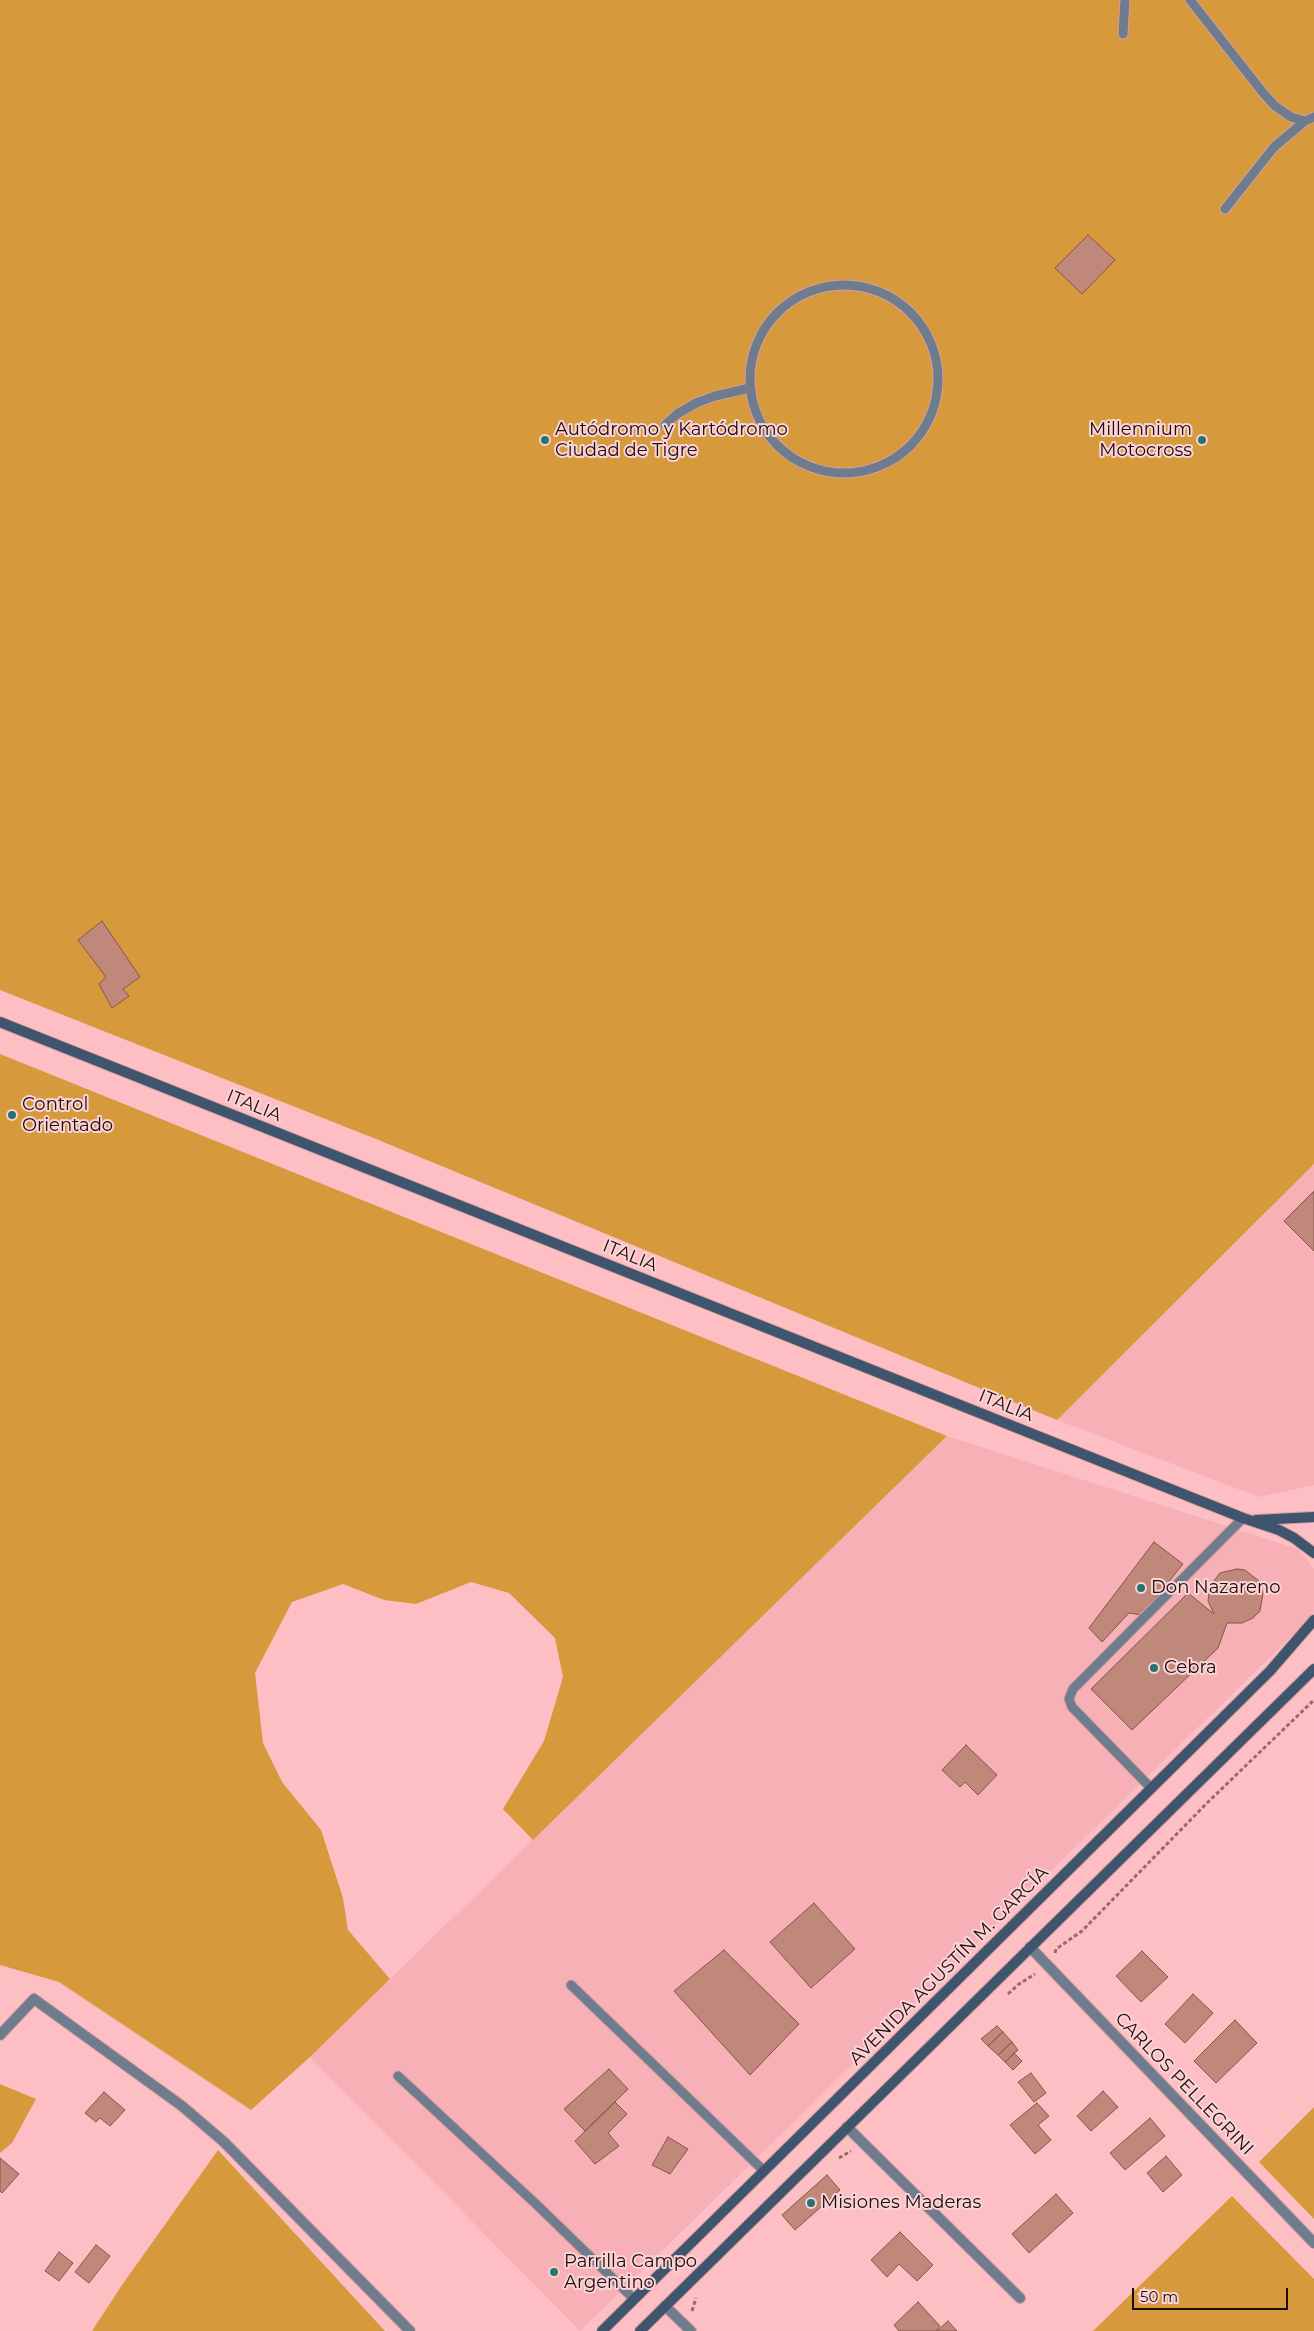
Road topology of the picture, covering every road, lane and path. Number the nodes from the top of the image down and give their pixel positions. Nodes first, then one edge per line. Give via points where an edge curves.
1 (1124, 0) edge
2 (1190, 0) edge
3 (1123, 34) dead end
4 (1310, 119) edge
5 (1225, 209) dead end
6 (750, 388) junction
7 (665, 425) dead end
8 (0, 1022) edge
9 (1314, 1517) edge
10 (1245, 1519) junction
11 (1314, 1553) edge
12 (1314, 1620) edge
13 (1314, 1669) edge
14 (1314, 1700) edge
15 (1151, 1788) junction
16 (1030, 1947) junction
17 (1046, 1964) junction
18 (571, 1985) dead end
19 (1007, 1995) dead end
20 (0, 2035) edge
21 (398, 2076) dead end
22 (847, 2127) junction
23 (861, 2142) junction
24 (832, 2162) dead end
25 (764, 2171) junction
26 (1314, 2243) edge
27 (696, 2296) dead end
28 (1020, 2298) dead end
29 (634, 2299) junction
30 (665, 2306) junction
31 (685, 2327) edge
32 (410, 2331) edge
33 (602, 2331) edge
34 (640, 2331) edge

1 - 3 lane
2 - 4 lane via 1276,106 1291,116
4 - 5 lane via 1274,146
6 - 6 lane via 754,408 775,443 808,466 848,473 868,470 904,451 929,419 936,400 938,380 930,340 906,308 889,296 870,289 829,286 792,301 776,314 755,349
6 - 7 lane via 696,403
8 - 10 main road, ITALIA
9 - 10 main road, ITALIA
10 - 11 main road, ITALIA via 1279,1530
10 - 15 lane via 1073,1689 1069,1699 1072,1707
12 - 15 main road, AVENIDA AGUSTÍN M. GARCÍA via 1270,1671
13 - 16 main road
14 - 17 path via 1208,1802 1082,1931 1056,1949
15 - 25 main road, AVENIDA AGUSTÍN M. GARCÍA
16 - 17 street, CARLOS PELLEGRINI
16 - 22 main road
17 - 19 path
17 - 26 street, CARLOS PELLEGRINI
18 - 25 lane
20 - 32 street via 34,1999 174,2100 224,2142
21 - 29 lane
22 - 23 street
22 - 30 main road
23 - 24 path
23 - 28 street
25 - 29 main road, AVENIDA AGUSTÍN M. GARCÍA
27 - 31 path
29 - 33 main road, AVENIDA AGUSTÍN M. GARCÍA
30 - 31 street
30 - 34 main road

